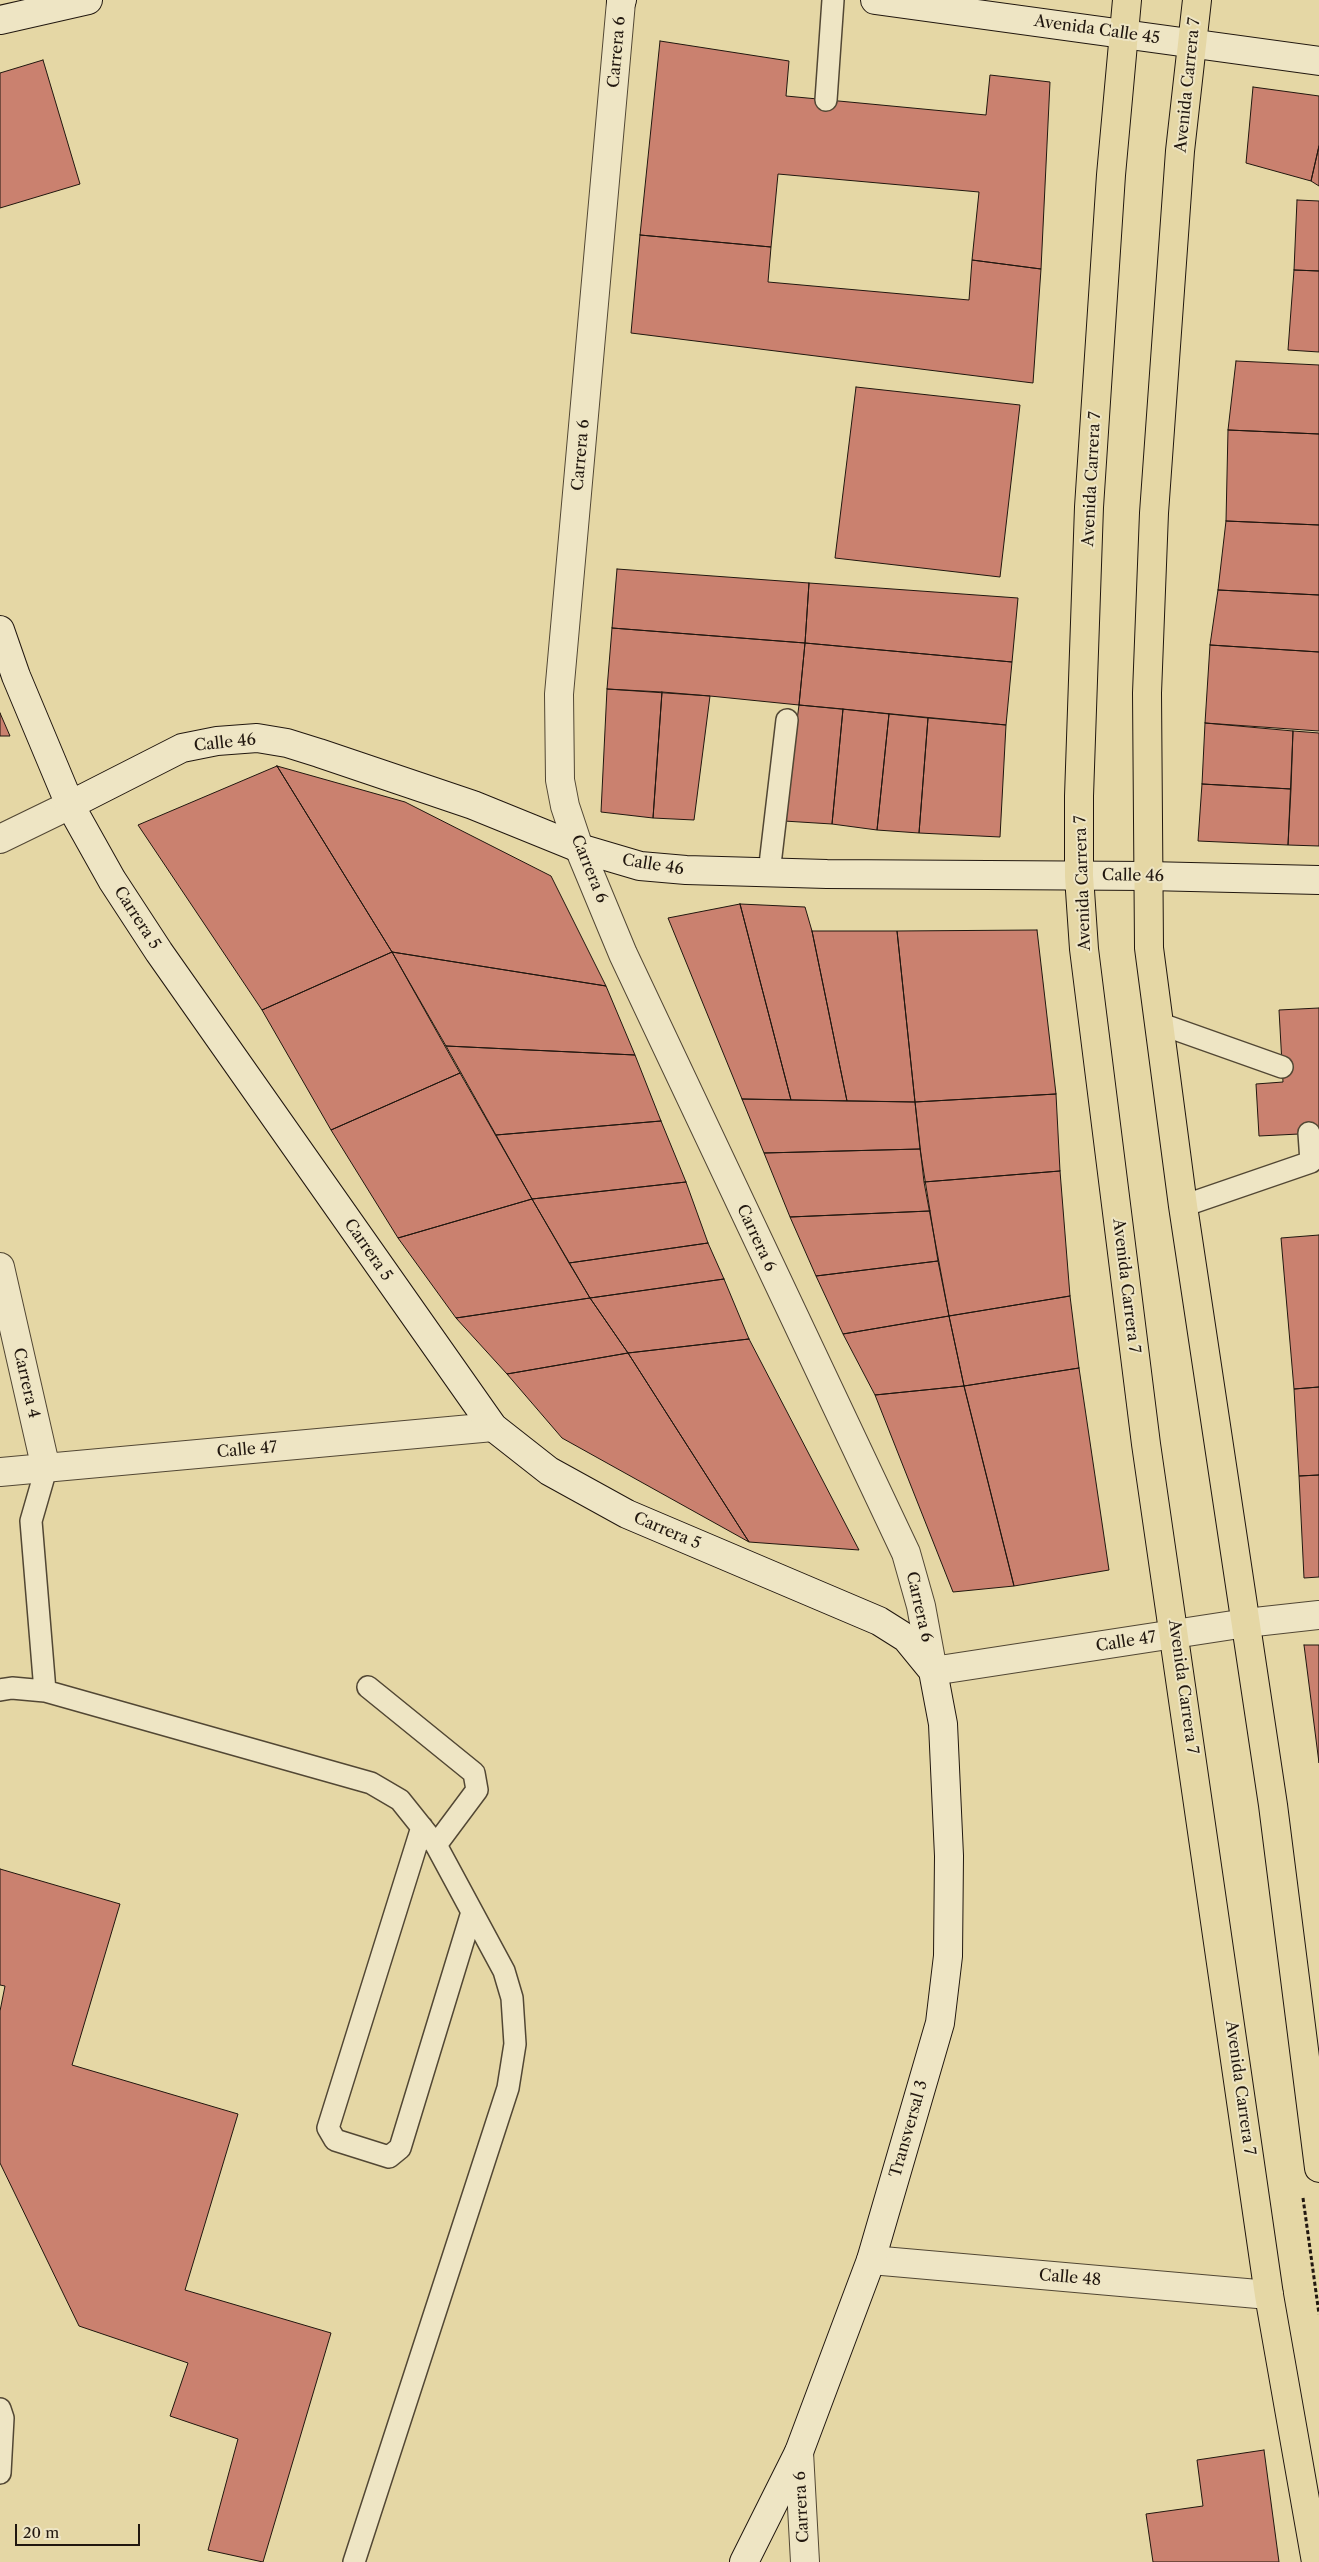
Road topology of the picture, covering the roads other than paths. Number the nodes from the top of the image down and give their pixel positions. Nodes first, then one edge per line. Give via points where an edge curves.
1 (88, 0) edge
2 (833, 0) edge
3 (876, 0) edge
4 (1127, 0) edge
5 (1197, 0) edge
6 (621, 1) edge
7 (0, 20) edge
8 (1122, 34) junction
9 (1192, 43) junction
10 (1319, 61) edge
11 (826, 100) dead end
12 (0, 630) edge
13 (788, 720) dead end
14 (70, 805) junction
15 (0, 839) edge
16 (579, 848) junction
17 (768, 873) junction
18 (1079, 876) junction
19 (1148, 876) junction
20 (1319, 880) edge
21 (1158, 1023) junction
22 (1282, 1067) dead end
23 (1310, 1133) dead end
24 (1183, 1206) junction
25 (0, 1267) edge
26 (493, 1427) junction
27 (46, 1469) junction
28 (0, 1472) edge
29 (1319, 1615) edge
30 (1246, 1623) junction
31 (1175, 1634) junction
32 (933, 1671) junction
33 (368, 1687) dead end
34 (0, 1690) edge
35 (45, 1691) junction
36 (422, 1827) junction
37 (436, 1845) junction
38 (472, 1912) junction
39 (1319, 2168) edge
40 (871, 2260) junction
41 (1269, 2295) junction
42 (0, 2409) edge
43 (799, 2452) junction
44 (0, 2473) edge
45 (354, 2562) edge
46 (744, 2562) edge
47 (805, 2562) edge
48 (1316, 2562) edge

1 - 7 street
2 - 11 lane
3 - 8 street, Avenida Calle 45
4 - 8 main road, Avenida Carrera 7
5 - 9 main road, Avenida Carrera 7
6 - 16 street, Carrera 6 via 559,694 560,780
8 - 9 street, Avenida Calle 45
8 - 18 main road, Avenida Carrera 7 via 1089,507
9 - 10 street, Avenida Calle 45
9 - 19 main road, Avenida Carrera 7 via 1180,151 1154,512 1146,693
12 - 14 street, Carrera 5
13 - 17 lane
14 - 15 street, Calle 46
14 - 16 street, Calle 46 via 182,748 257,738 303,748 464,802
14 - 26 street, Carrera 5 via 112,880 159,952
16 - 17 street, Calle 46 via 640,866
16 - 32 street, Carrera 6 via 648,1009 906,1552 921,1606
17 - 18 street, Calle 46
18 - 19 street, Calle 46
18 - 31 main road, Avenida Carrera 7 via 1086,958 1142,1415
19 - 20 street, Calle 46
19 - 21 main road, Avenida Carrera 7 via 1149,948
21 - 22 lane
21 - 24 main road, Avenida Carrera 7
23 - 24 lane via 1311,1162
24 - 30 main road, Avenida Carrera 7
25 - 27 street, Carrera 4
26 - 27 street, Calle 47
26 - 32 street, Carrera 5 via 549,1471 627,1514 880,1621 906,1638
27 - 28 street, Calle 47
27 - 35 lane via 31,1521
29 - 30 street, Calle 47
30 - 31 street, Calle 47
30 - 39 main road, Avenida Carrera 7 via 1273,1805
31 - 32 street, Calle 47
31 - 41 main road, Avenida Carrera 7
32 - 40 street, Transversal 3 via 943,1724 949,1856 948,1956 940,2022
33 - 37 lane via 474,1772 477,1790
34 - 35 lane
35 - 36 lane via 372,1782 400,1800
36 - 37 lane
36 - 38 lane via 328,2128 335,2140 389,2157 400,2148
37 - 38 lane
38 - 45 lane via 504,1971 512,1998 515,2044 508,2088
40 - 41 street, Calle 48
40 - 43 street, Transversal 3
41 - 48 main road, Avenida Carrera 7
42 - 44 lane via 3,2427
43 - 46 street, Transversal 3
43 - 47 street, Carrera 6

